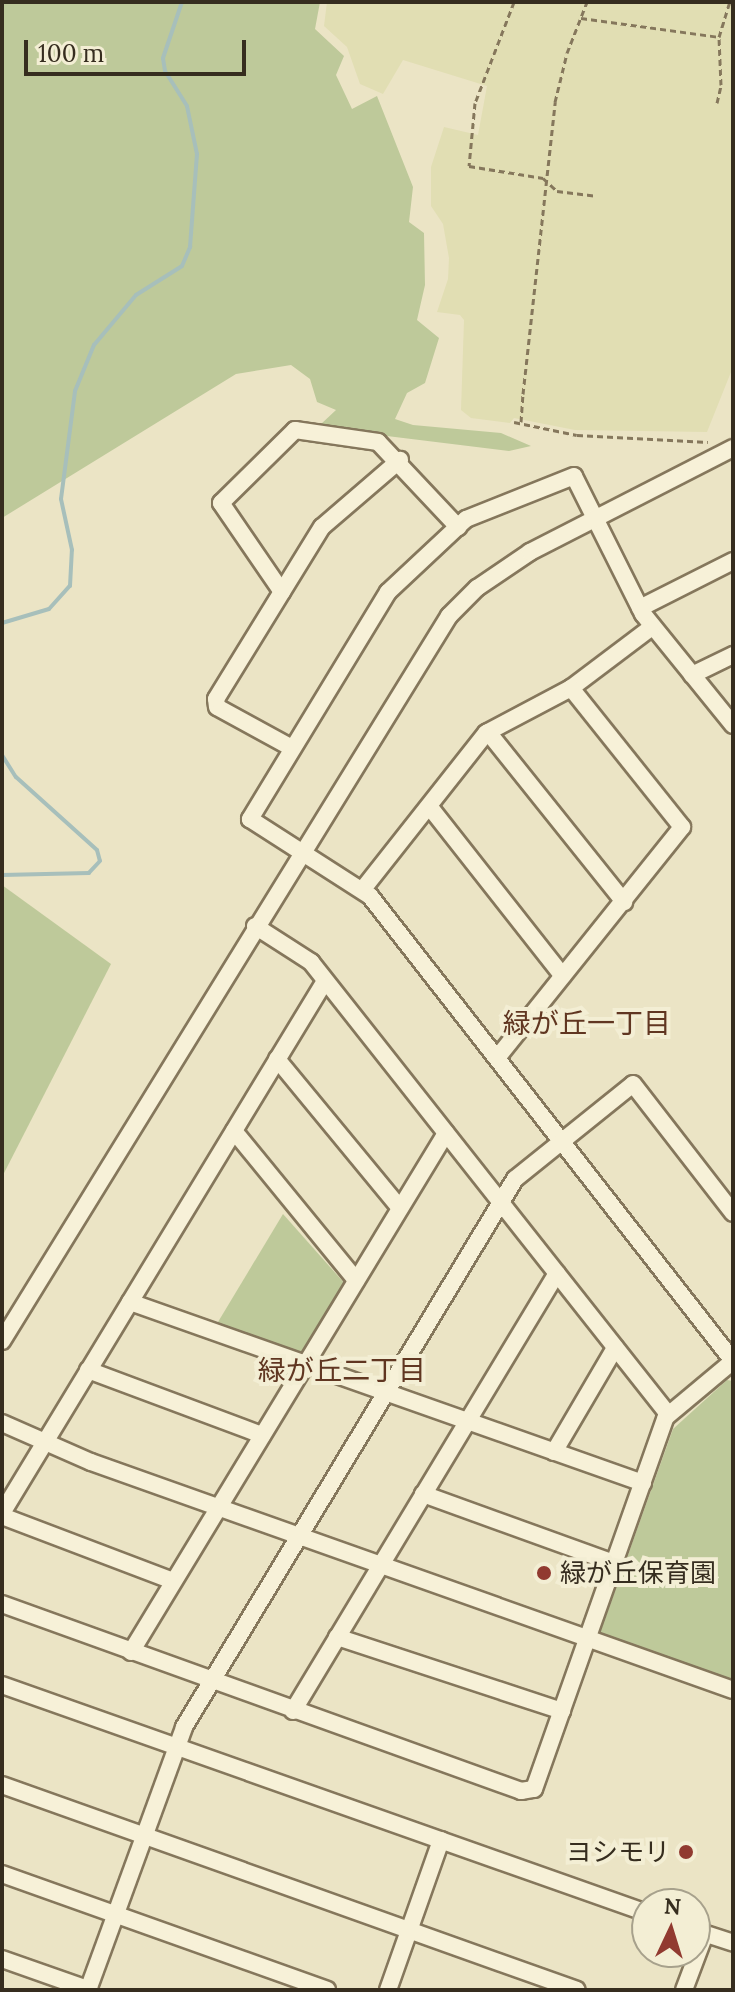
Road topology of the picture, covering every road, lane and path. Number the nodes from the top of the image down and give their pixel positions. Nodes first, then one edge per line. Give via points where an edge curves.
1 (514, 2) edge
2 (587, 2) edge
3 (730, 2) edge
4 (581, 18) junction
5 (719, 37) junction
6 (717, 103) dead end
7 (546, 179) junction
8 (596, 196) dead end
9 (521, 379) dead end
10 (523, 394) junction
11 (514, 422) dead end
12 (521, 424) junction
13 (712, 441) dead end
14 (733, 448) edge
15 (400, 460) junction
16 (595, 517) junction
17 (458, 527) junction
18 (733, 561) edge
19 (282, 592) junction
20 (640, 608) junction
21 (652, 627) junction
22 (733, 655) edge
23 (692, 675) junction
24 (571, 688) junction
25 (733, 725) edge
26 (488, 732) junction
27 (292, 748) junction
28 (429, 806) junction
29 (301, 850) junction
30 (363, 889) junction
31 (624, 902) junction
32 (255, 926) junction
33 (563, 976) junction
34 (325, 981) junction
35 (497, 1058) junction
36 (277, 1059) junction
37 (234, 1131) junction
38 (446, 1133) junction
39 (561, 1141) junction
40 (501, 1203) junction
41 (400, 1208) junction
42 (733, 1213) edge
43 (557, 1273) junction
44 (356, 1280) junction
45 (130, 1302) junction
46 (2, 1341) edge
47 (615, 1348) junction
48 (733, 1361) edge
49 (305, 1364) junction
50 (88, 1370) junction
51 (386, 1393) junction
52 (668, 1414) junction
53 (467, 1422) junction
54 (2, 1423) edge
55 (262, 1435) junction
56 (44, 1445) junction
57 (554, 1452) junction
58 (643, 1483) junction
59 (423, 1494) junction
60 (218, 1507) junction
61 (2, 1514) edge
62 (299, 1536) junction
63 (614, 1563) junction
64 (381, 1565) junction
65 (173, 1581) junction
66 (2, 1604) edge
67 (337, 1637) junction
68 (588, 1638) junction
69 (131, 1652) junction
70 (211, 1682) junction
71 (2, 1685) edge
72 (733, 1690) edge
73 (293, 1711) junction
74 (562, 1711) junction
75 (175, 1746) junction
76 (2, 1785) edge
77 (143, 1833) junction
78 (441, 1840) junction
79 (2, 1874) edge
80 (631, 1907) edge
81 (117, 1912) junction
82 (410, 1931) junction
83 (711, 1936) edge
84 (733, 1943) edge
85 (2, 1959) edge
86 (690, 1968) edge
87 (89, 1990) edge
88 (327, 1990) edge
89 (388, 1990) edge
90 (577, 1990) edge
91 (684, 1990) edge

1 - 7 path via 475,103 469,166
2 - 4 path
3 - 5 path
4 - 5 path
4 - 7 path via 559,78
5 - 6 path
7 - 8 path via 557,191
7 - 10 path
9 - 10 path
10 - 12 path
11 - 12 path
12 - 13 path via 596,437
14 - 16 street
15 - 17 street
15 - 19 street via 322,527
15 - 19 street via 378,442 295,430 221,503
16 - 17 street via 574,476
16 - 20 street
16 - 29 street via 496,574 449,616
17 - 27 street via 388,592
18 - 20 street
19 - 27 street via 216,699 217,707
20 - 21 street
21 - 23 street
21 - 24 street
22 - 23 street
23 - 25 street
24 - 26 street
24 - 31 street via 682,824
26 - 28 street
26 - 31 street
27 - 29 street via 250,819
28 - 30 street
28 - 33 street
29 - 30 street
29 - 32 street
30 - 35 street
31 - 33 street
32 - 34 street via 304,956
32 - 46 street
33 - 35 street
34 - 36 street
34 - 38 street
35 - 39 street
36 - 37 street
36 - 41 street
37 - 44 street
37 - 45 street
38 - 40 street
38 - 41 street
39 - 40 street via 515,1179
39 - 42 street via 633,1084
39 - 48 street
40 - 43 street
40 - 51 street
41 - 44 street
43 - 47 street
43 - 53 street
44 - 49 street
45 - 49 street
45 - 50 street
47 - 52 street
47 - 57 street
48 - 52 street
49 - 51 street
49 - 55 street
50 - 55 street
50 - 56 street
51 - 53 street
51 - 62 street
52 - 58 street
53 - 57 street
53 - 59 street
54 - 56 street
55 - 60 street
56 - 60 street
56 - 61 street
57 - 58 street
58 - 63 street
59 - 63 street
59 - 64 street
60 - 62 street
60 - 65 street
61 - 65 street
62 - 64 street
62 - 70 street
63 - 68 street
64 - 67 street
64 - 68 street
65 - 69 street
66 - 69 street
67 - 73 street
67 - 74 street
68 - 72 street
68 - 74 street
69 - 70 street
70 - 73 street
70 - 75 street
71 - 75 street
73 - 74 street via 521,1791 534,1789
75 - 77 street
75 - 78 street
76 - 77 street
77 - 81 street
77 - 82 street
78 - 80 street
78 - 82 street
79 - 81 street
81 - 87 street
81 - 88 street
82 - 89 street
82 - 90 street
83 - 84 street
85 - 87 street
86 - 91 street

